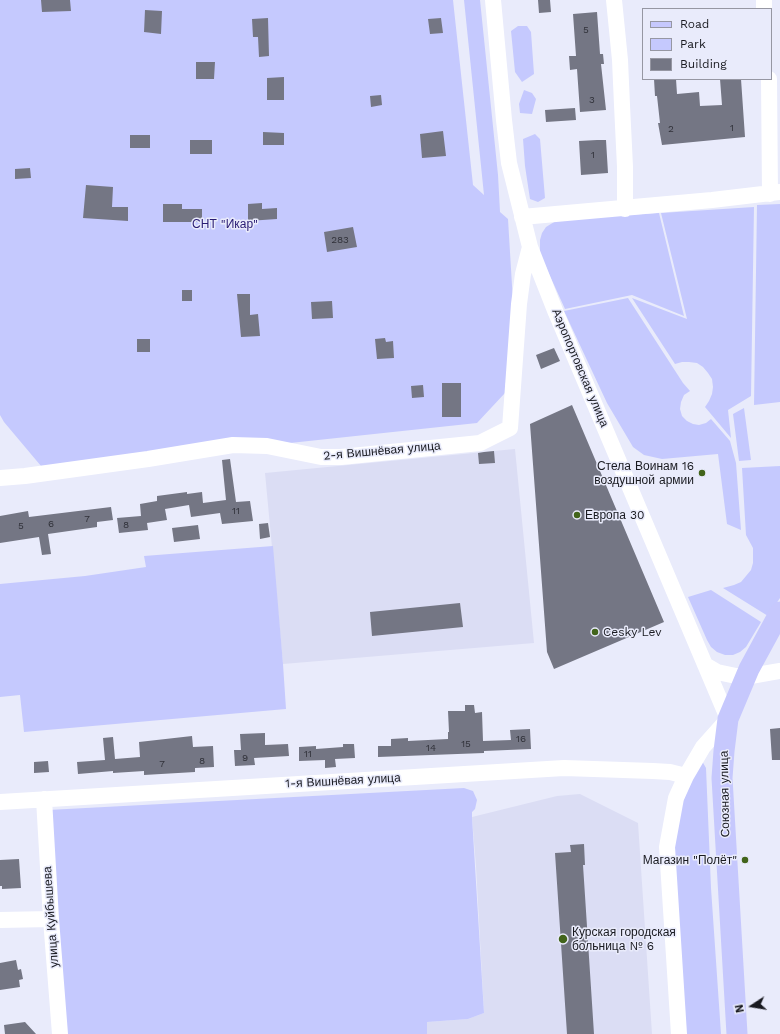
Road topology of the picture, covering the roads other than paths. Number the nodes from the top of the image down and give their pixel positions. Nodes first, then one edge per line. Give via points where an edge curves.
1 (493, 0) edge
2 (614, 0) edge
3 (769, 80) edge
4 (775, 193) edge
5 (625, 209) junction
6 (522, 217) junction
7 (530, 247) junction
8 (0, 478) edge
9 (780, 612) edge
10 (705, 665) junction
11 (780, 671) edge
12 (745, 677) junction
13 (728, 719) junction
14 (686, 776) junction
15 (44, 799) junction
16 (0, 802) edge
17 (51, 919) junction
18 (0, 920) edge
19 (60, 1034) edge
20 (679, 1034) edge
21 (737, 1034) edge

1 - 6 street, Аэропортовская улица via 509,162
2 - 5 street via 620,60
3 - 4 street
4 - 5 street
5 - 6 street
6 - 7 street, Аэропортовская улица
7 - 8 street, 2-я Вишнёвая улица via 519,304 510,428 480,442 341,457 321,457 267,446 233,445
7 - 10 street, Аэропортовская улица
9 - 12 main road, Союзная улица
10 - 12 street via 717,672
10 - 13 street, Аэропортовская улица
11 - 12 street
12 - 13 main road, Союзная улица
13 - 14 street via 704,747
13 - 21 main road, Союзная улица via 722,778
14 - 15 street, 1-я Вишнёвая улица via 664,771 564,768
14 - 20 street via 676,798 667,847
15 - 16 street, 1-я Вишнёвая улица
15 - 17 street, улица Куйбышева
17 - 18 street
17 - 19 street, улица Куйбышева

